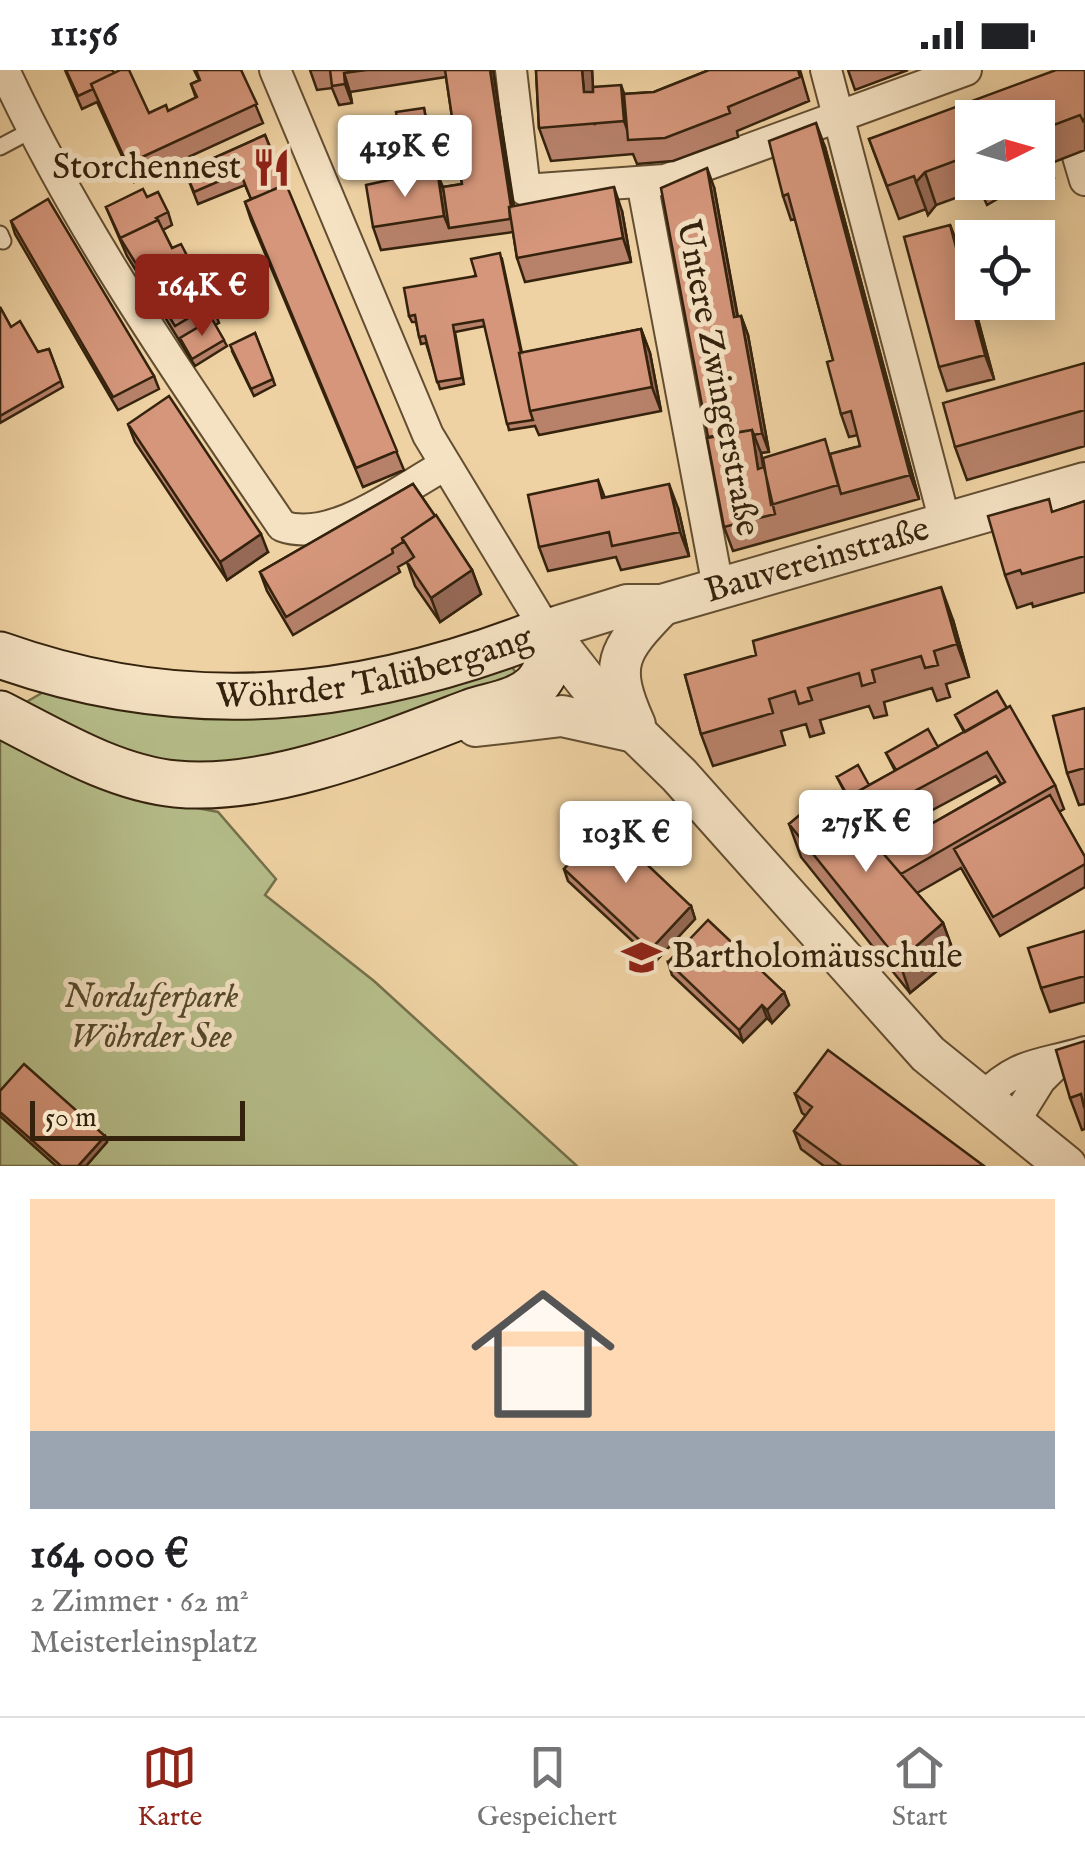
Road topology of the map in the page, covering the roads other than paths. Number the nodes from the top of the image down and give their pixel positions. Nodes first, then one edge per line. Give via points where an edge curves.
1 (4, 70) edge
2 (275, 70) edge
3 (511, 70) edge
4 (826, 70) edge
5 (966, 70) edge
6 (838, 116) junction
7 (32, 130) junction
8 (0, 147) edge
9 (642, 182) junction
10 (445, 465) junction
11 (1085, 483) edge
12 (945, 522) junction
13 (718, 587) junction
14 (662, 605) junction
15 (546, 630) junction
16 (12, 671) edge
17 (0, 714) edge
18 (639, 733) junction
19 (405, 737) junction
20 (1072, 1056) edge
21 (980, 1100) junction
22 (1012, 1125) junction
23 (1066, 1166) edge

1 - 7 street
2 - 10 street
3 - 9 street via 525,190
4 - 6 street
5 - 6 street
6 - 9 street via 665,180
6 - 12 street
7 - 8 lane
7 - 10 street via 160,346 282,526 308,532 334,526
9 - 13 street, Untere Zwingerstraße
10 - 15 street
11 - 12 street, Bauvereinstraße
12 - 13 street, Bauvereinstraße
13 - 14 street, Bauvereinstraße
14 - 15 street, Bauvereinstraße via 627,605
14 - 18 street via 626,644 618,666 619,688
15 - 16 main road, Wöhrder Talübergang via 424,672 282,697 198,698
15 - 18 street via 598,696
15 - 19 main road, Wöhrder Talübergang via 550,658 532,689
17 - 19 main road, Wöhrder Talübergang via 118,770 192,785 252,780
18 - 19 street via 550,715
18 - 21 street via 928,1054
20 - 21 street via 1010,1072
20 - 22 street via 1040,1080
21 - 22 street
22 - 23 street

